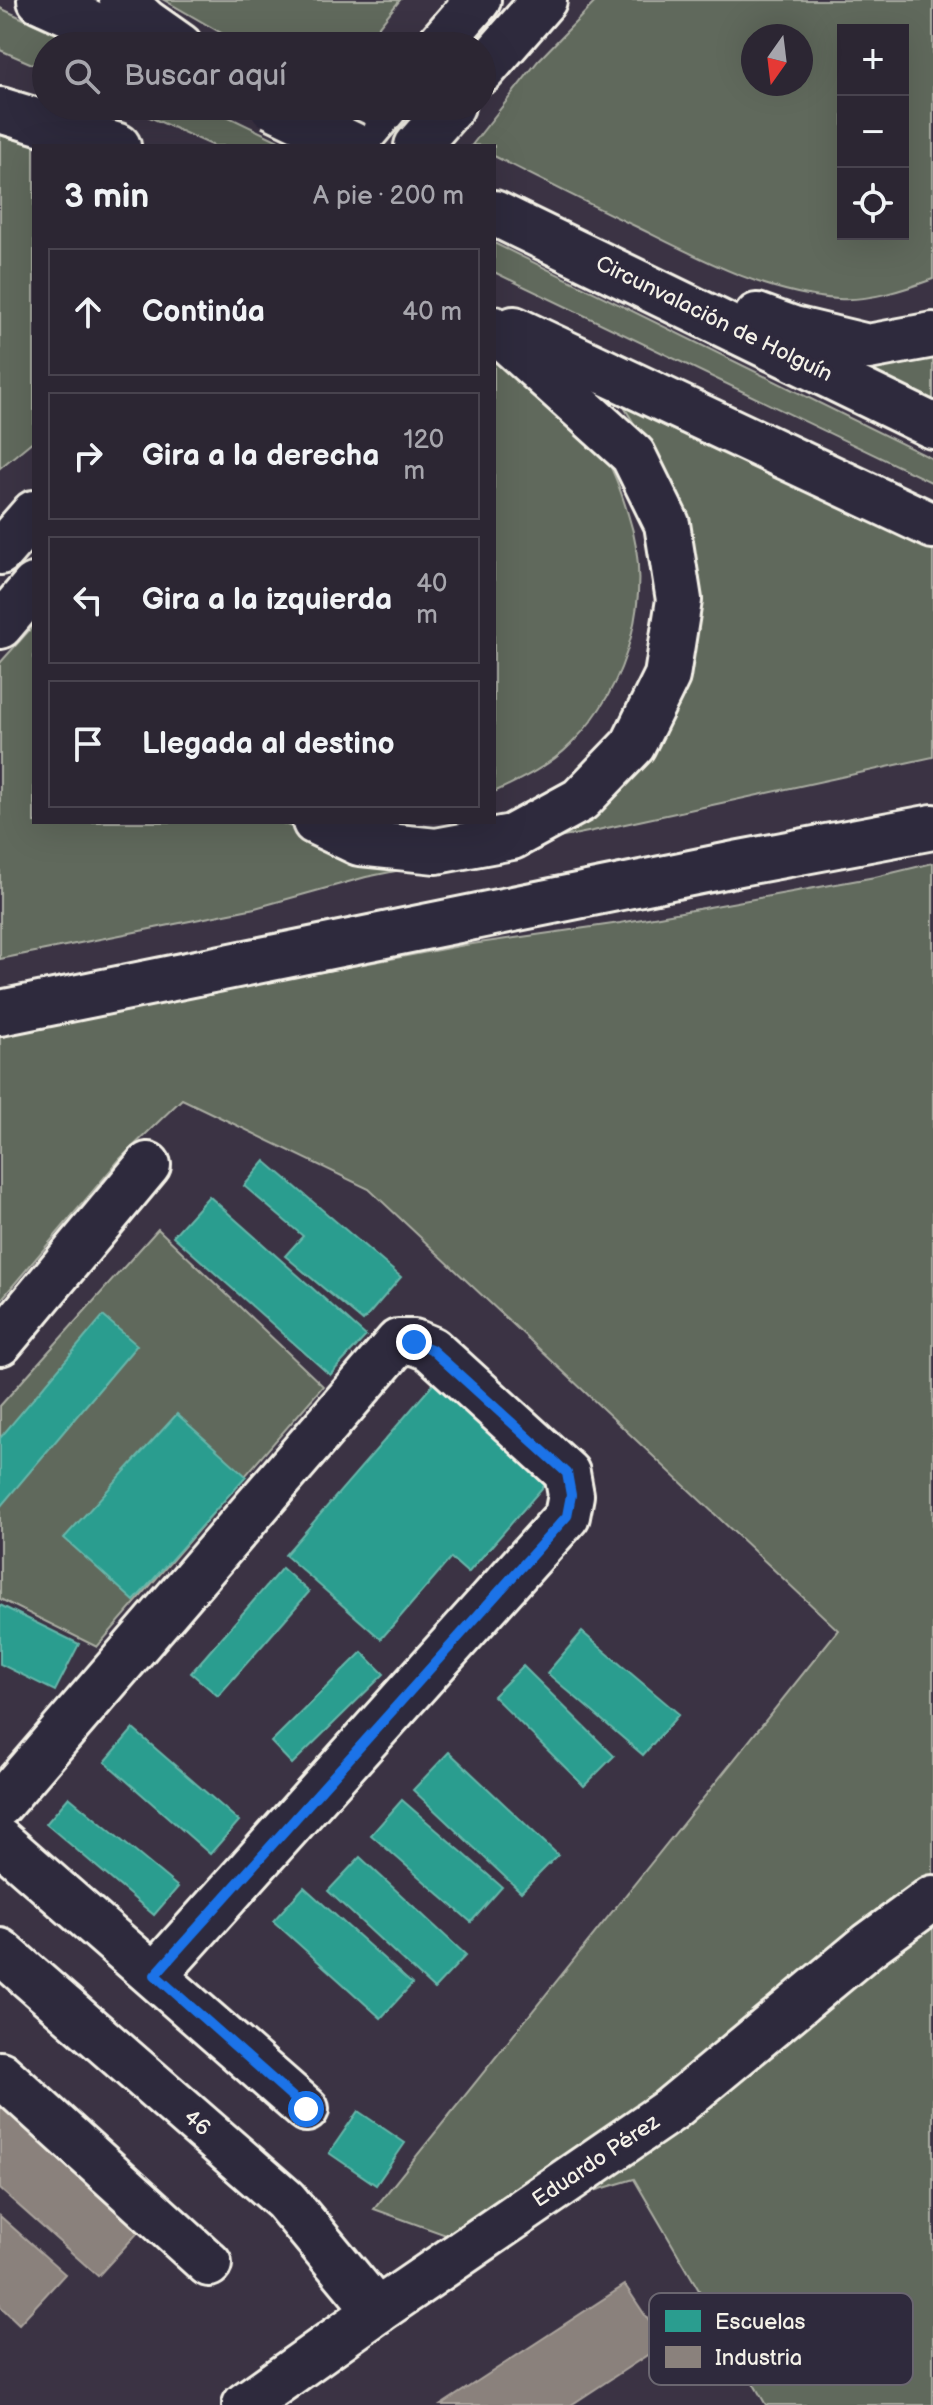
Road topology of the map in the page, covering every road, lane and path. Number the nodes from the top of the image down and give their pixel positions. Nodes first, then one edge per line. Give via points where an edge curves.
1 (40, 0) edge
2 (122, 0) edge
3 (465, 0) edge
4 (478, 0) edge
5 (544, 0) edge
6 (111, 32) edge
7 (160, 32) edge
8 (447, 32) edge
9 (450, 32) edge
10 (496, 55) edge
11 (0, 82) edge
12 (32, 97) edge
13 (0, 110) edge
14 (32, 120) edge
15 (33, 120) edge
16 (81, 120) edge
17 (301, 120) edge
18 (375, 120) edge
19 (440, 120) edge
20 (111, 144) edge
21 (133, 144) edge
22 (350, 144) edge
23 (356, 144) edge
24 (419, 144) edge
25 (496, 214) edge
26 (548, 239) junction
27 (496, 321) edge
28 (496, 331) edge
29 (933, 335) edge
30 (933, 426) edge
31 (32, 511) edge
32 (32, 512) edge
33 (0, 526) edge
34 (933, 526) edge
35 (0, 552) edge
36 (32, 588) edge
37 (0, 626) edge
38 (319, 824) edge
39 (933, 827) edge
40 (0, 1013) edge
41 (148, 1165) dead end
42 (0, 1343) edge
43 (0, 1804) edge
44 (0, 1841) edge
45 (933, 1898) edge
46 (0, 1951) edge
47 (155, 1975) junction
48 (0, 2074) edge
49 (306, 2109) dead end
50 (209, 2264) dead end
51 (377, 2311) junction
52 (245, 2405) edge

1 - 6 main road
2 - 7 main road
3 - 8 main road
4 - 9 main road
5 - 10 main road
11 - 12 main road
13 - 14 main road
15 - 20 main road
16 - 21 main road
17 - 22 main road, bridge
18 - 23 main road
19 - 24 main road
25 - 26 main road, Circunvalación de Holguín
26 - 29 main road via 793,329 853,344 868,347
26 - 30 main road, Circunvalación de Holguín
27 - 34 main road
28 - 38 main road via 633,455 667,524 679,600 667,676 633,745 612,767 580,800 512,837 436,851 359,843
31 - 33 main road
32 - 35 main road
36 - 37 main road
39 - 40 main road
41 - 42 main road
43 - 47 main road via 398,1342 431,1349 567,1473 567,1516
44 - 47 main road
45 - 51 main road, Eduardo Pérez via 670,2110
46 - 51 main road, 46 via 285,2200
47 - 49 main road
48 - 50 main road
51 - 52 main road, Eduardo Pérez

